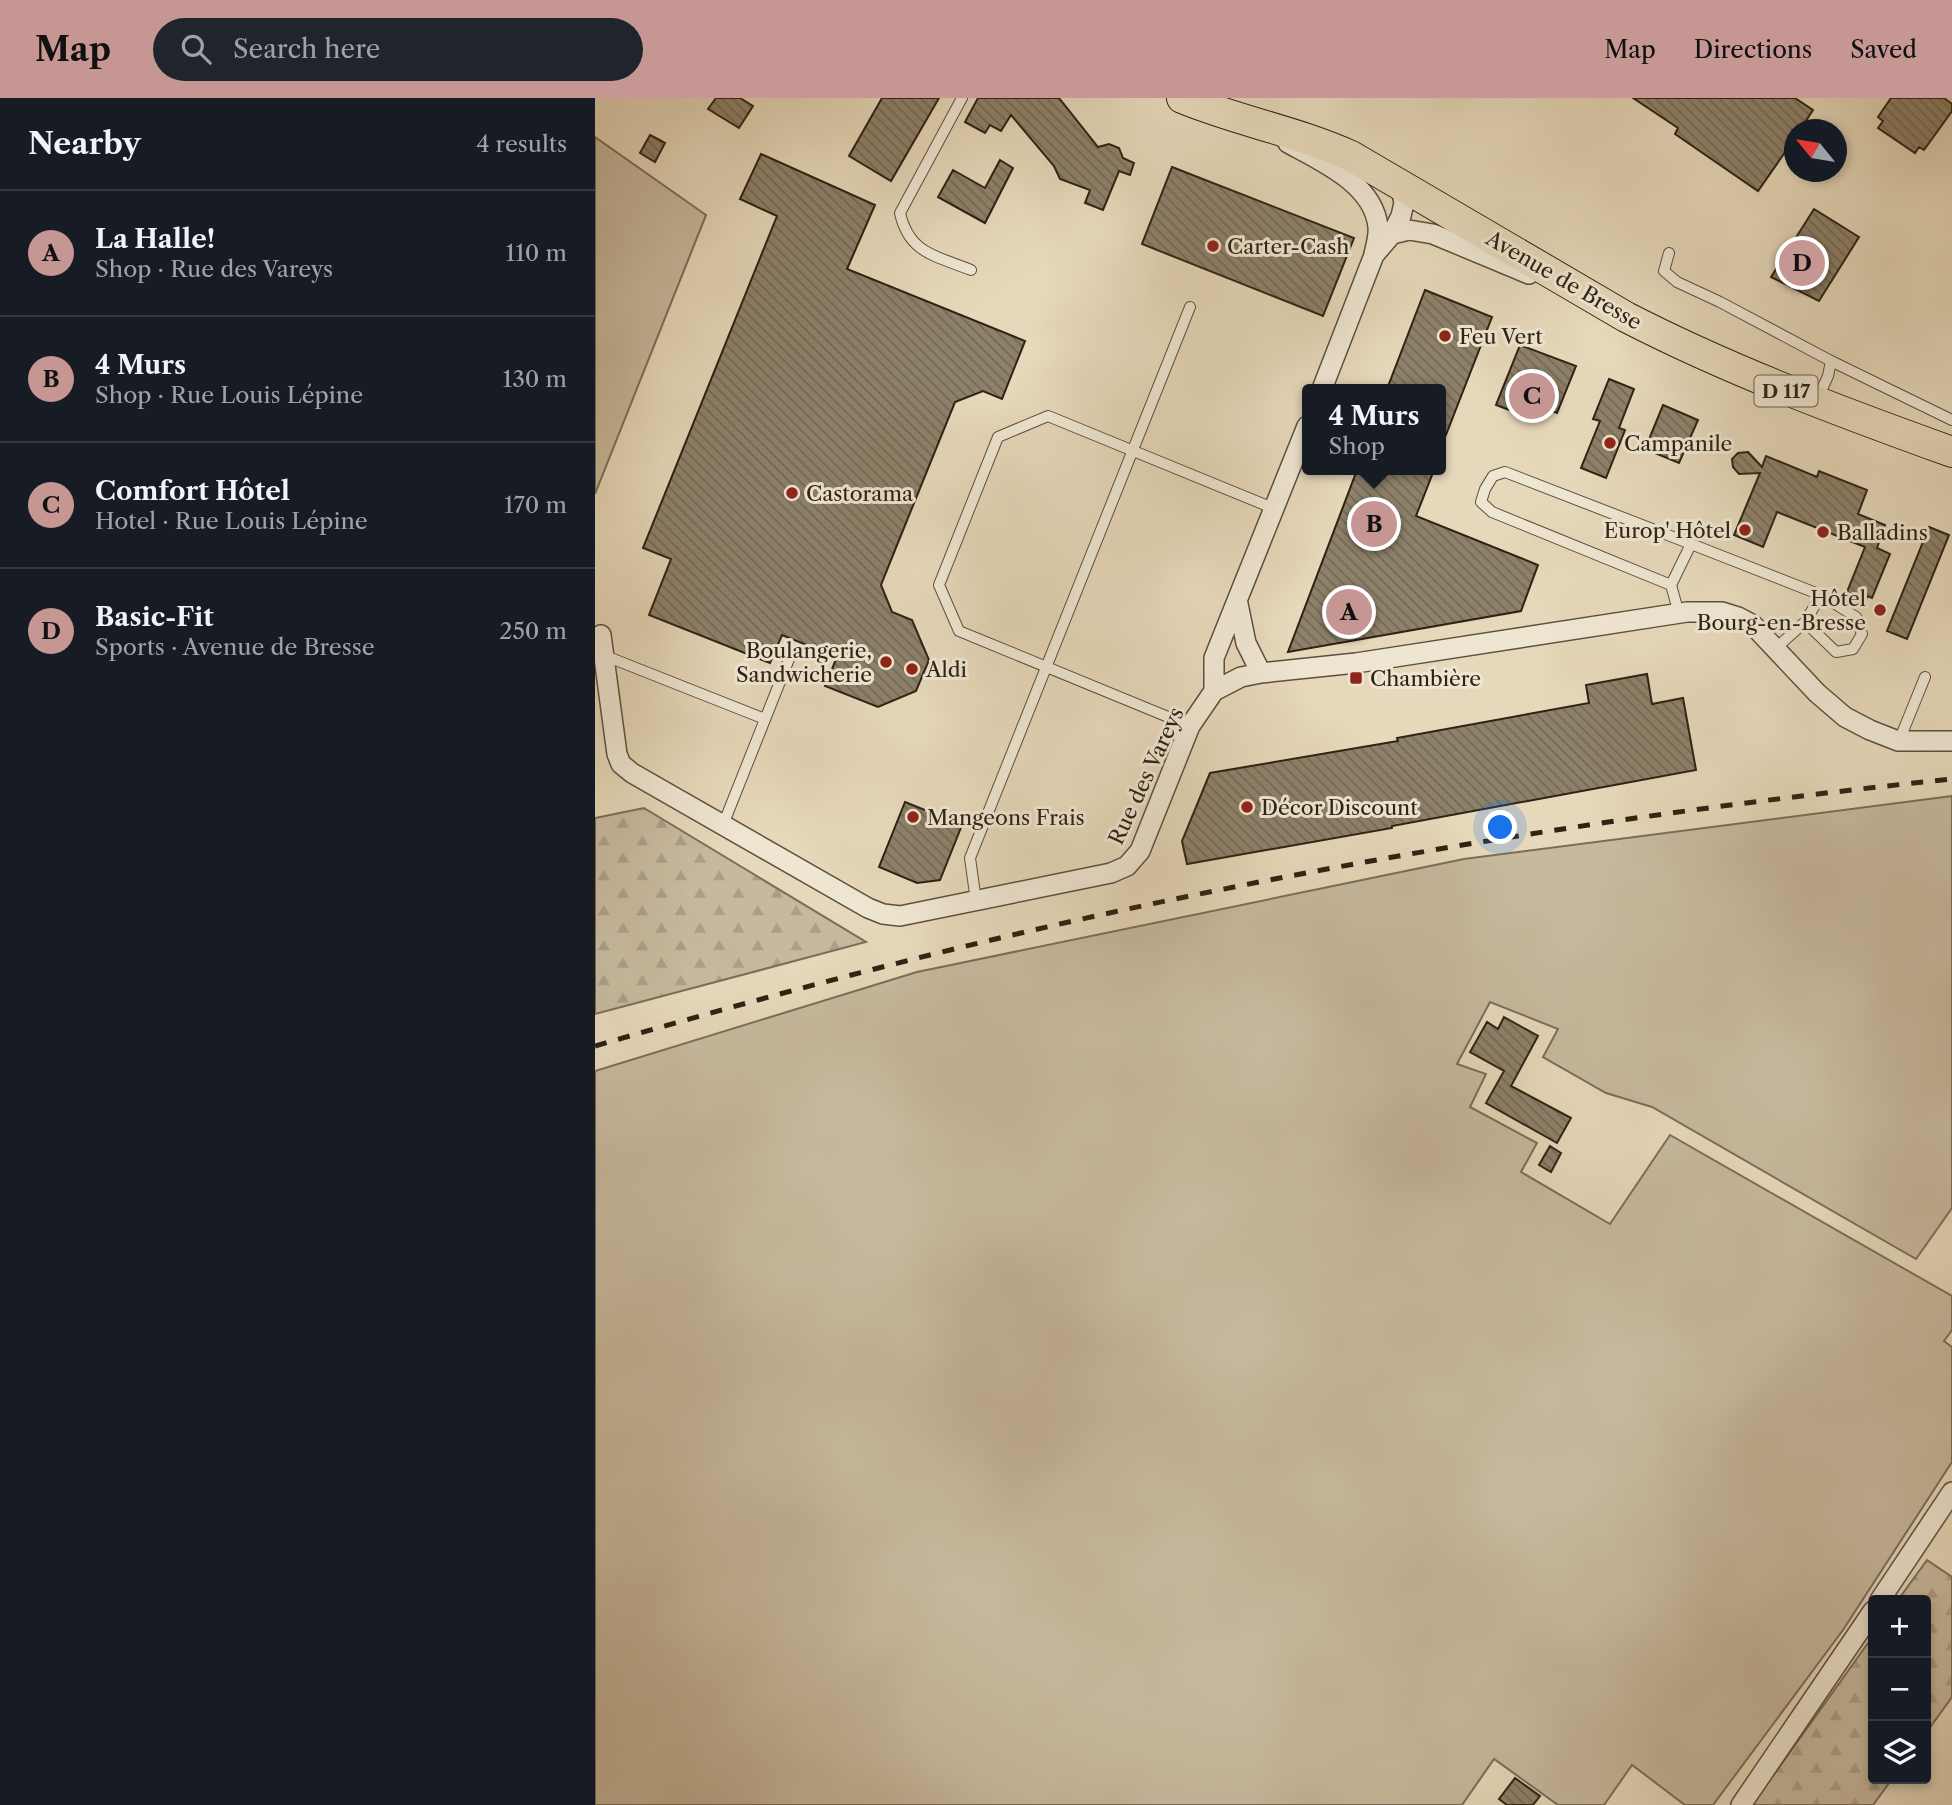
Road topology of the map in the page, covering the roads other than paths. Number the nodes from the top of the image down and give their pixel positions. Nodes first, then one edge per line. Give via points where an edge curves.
1 (962, 98) edge
2 (1182, 98) edge
3 (1232, 116) junction
4 (1400, 183) junction
5 (1392, 234) junction
6 (1669, 253) dead end
7 (1374, 255) junction
8 (971, 270) dead end
9 (1190, 307) dead end
10 (1626, 317) junction
11 (1831, 361) junction
12 (1324, 384) edge
13 (1816, 403) junction
14 (1952, 421) edge
15 (1302, 439) edge
16 (1132, 450) junction
17 (1952, 452) edge
18 (1275, 509) junction
19 (1691, 544) junction
20 (1671, 585) junction
21 (1821, 595) junction
22 (1238, 604) junction
23 (1679, 614) junction
24 (1805, 622) junction
25 (601, 635) dead end
26 (1776, 648) junction
27 (791, 654) dead end
28 (603, 655) junction
29 (1047, 667) junction
30 (1261, 673) junction
31 (1925, 677) dead end
32 (1214, 691) junction
33 (765, 719) junction
34 (1191, 726) junction
35 (1898, 741) junction
36 (1952, 741) edge
37 (723, 825) junction
38 (976, 901) junction
39 (1952, 1492) edge
40 (1883, 1595) edge
41 (1868, 1618) edge
42 (1741, 1805) edge

1 - 8 lane via 900,213 904,230 917,247
2 - 3 main road, Avenue de Bresse / D 117
3 - 4 main road, Avenue de Bresse / D 117 via 1327,145
3 - 7 street via 1307,154 1362,192 1374,209 1378,228
4 - 5 street via 1404,203
4 - 10 main road, Avenue de Bresse / D 117
5 - 7 street
5 - 10 street via 1409,230 1433,234
6 - 11 lane via 1664,271 1677,282
7 - 12 street
9 - 16 lane
10 - 13 main road, Avenue de Bresse / D 117
11 - 13 lane
11 - 14 lane
13 - 17 main road, Avenue de Bresse / D 117
15 - 18 street
16 - 18 lane
16 - 29 lane
16 - 29 lane via 1048,416 998,437 939,585 958,631
18 - 22 street
19 - 20 lane
19 - 20 lane via 1505,472 1493,476 1485,489 1481,502 1492,512
19 - 21 lane
20 - 23 lane
21 - 24 lane
21 - 24 lane via 1856,617 1862,634 1853,649 1836,652
22 - 30 street via 1246,643
22 - 32 street via 1215,658
23 - 26 street via 1722,612 1738,617
23 - 30 street
24 - 26 lane
25 - 28 street, Rue des Vareys
26 - 35 street via 1845,717
27 - 33 lane
28 - 33 lane
28 - 37 street, Rue des Vareys via 621,764
29 - 34 lane
29 - 38 lane via 970,858
30 - 32 street
31 - 35 lane
32 - 34 street, Rue des Vareys
33 - 37 lane
34 - 38 street, Rue des Vareys via 1140,851 1127,866
35 - 36 street
37 - 38 street, Rue des Vareys via 883,914 900,916
39 - 40 street
41 - 42 street

